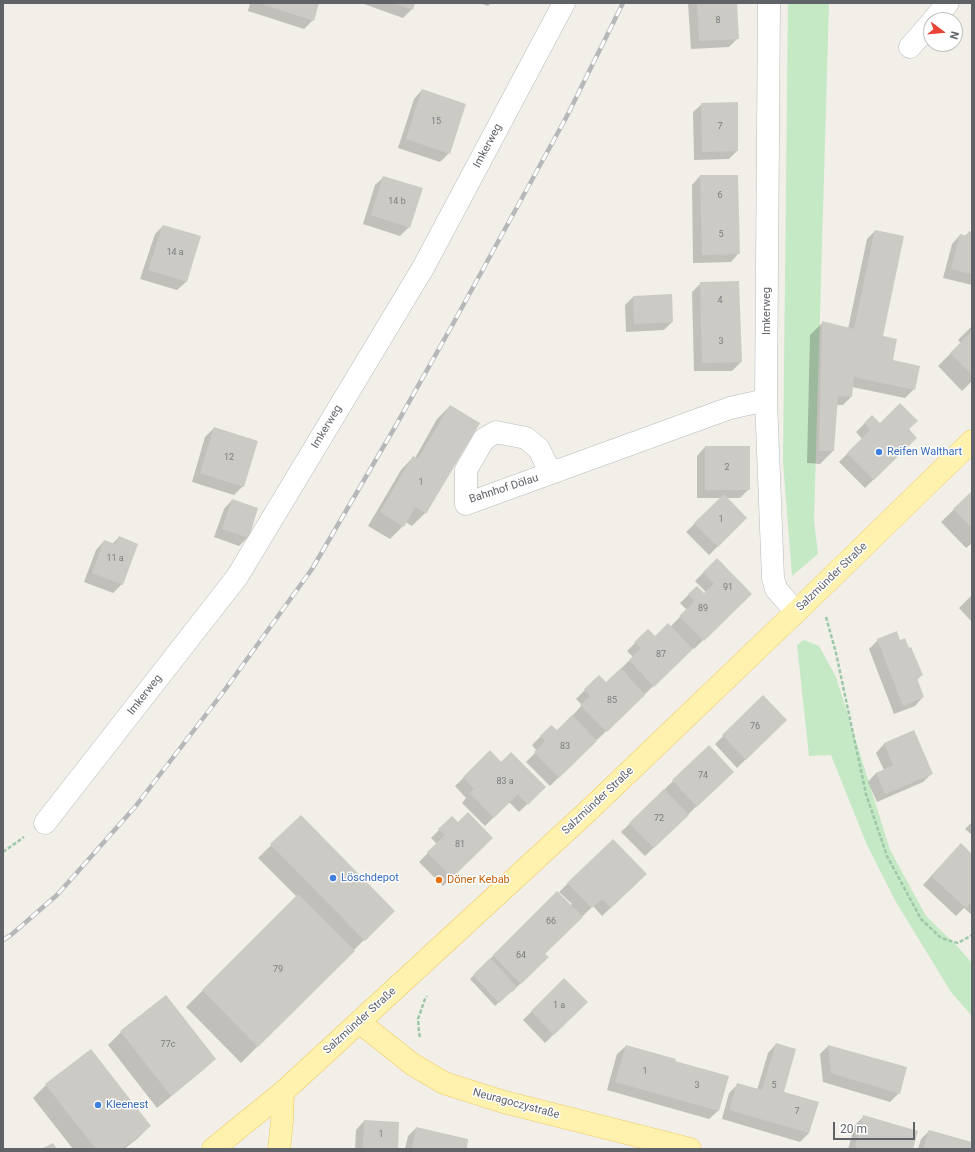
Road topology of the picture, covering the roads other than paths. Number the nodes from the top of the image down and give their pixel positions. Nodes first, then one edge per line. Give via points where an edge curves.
1 (564, 3) edge
2 (769, 3) edge
3 (948, 3) edge
4 (940, 12) edge
5 (923, 32) edge
6 (910, 47) dead end
7 (766, 400) junction
8 (972, 441) edge
9 (557, 471) dead end
10 (796, 612) junction
11 (45, 823) dead end
12 (359, 1022) junction
13 (283, 1092) junction
14 (213, 1149) edge
15 (279, 1149) edge
16 (690, 1149) edge

1 - 11 street, Imkerweg via 422,268 237,577
2 - 7 street, Imkerweg
3 - 4 street
5 - 6 street
7 - 9 street via 730,408
7 - 10 street, Imkerweg via 773,578 776,589
8 - 10 main road, Salzmünder Straße
10 - 12 main road, Salzmünder Straße via 587,812
12 - 13 main road, Salzmünder Straße
12 - 16 main road, Neuragoczystraße via 412,1064 444,1084 504,1102
13 - 14 main road, Salzmünder Straße
13 - 15 main road

